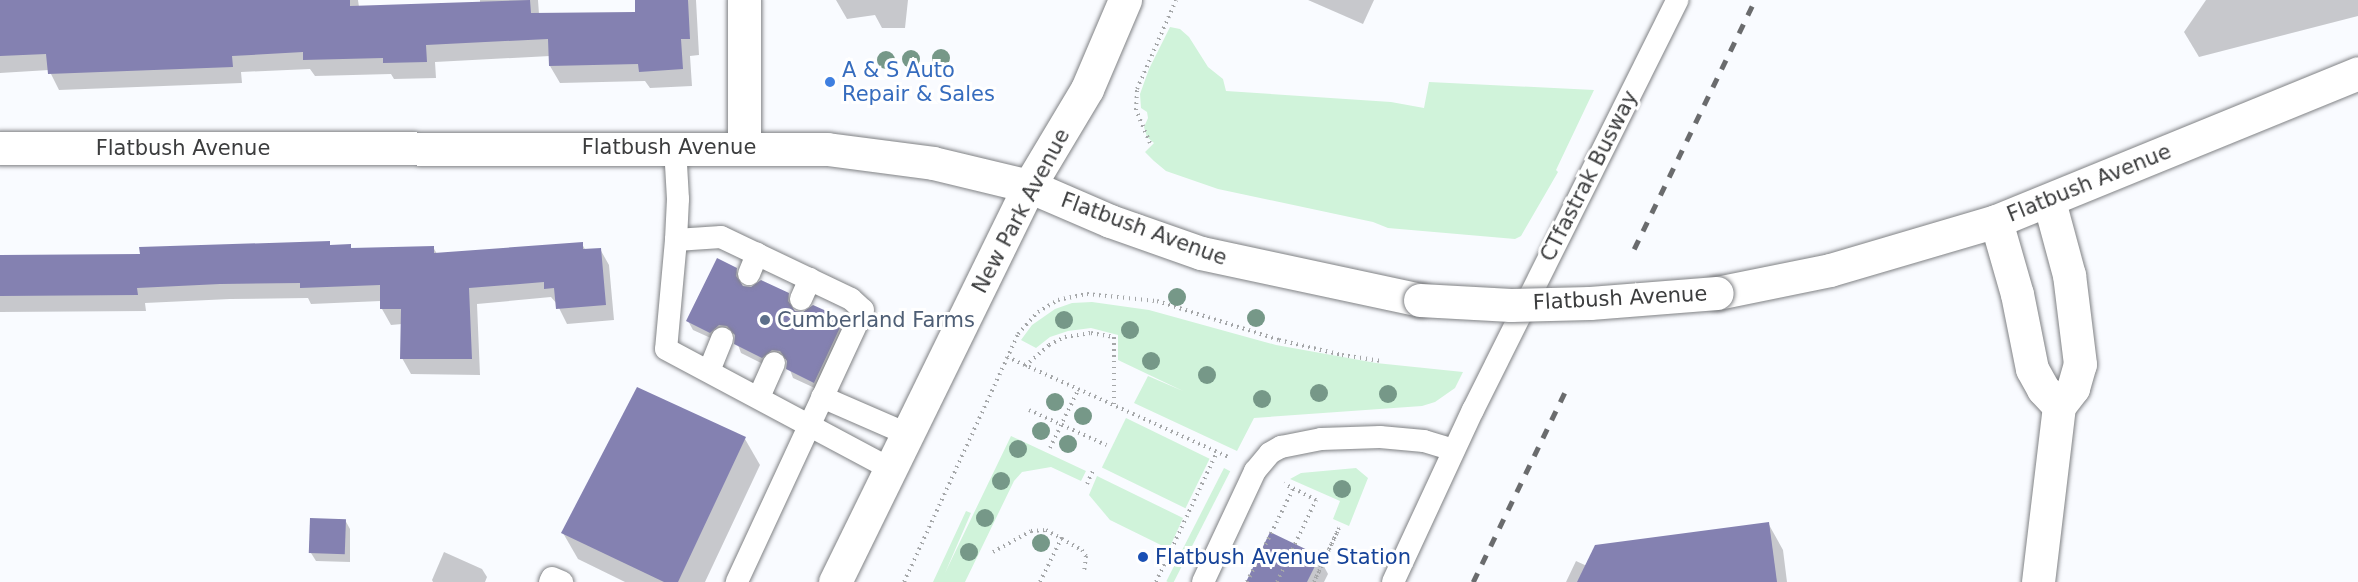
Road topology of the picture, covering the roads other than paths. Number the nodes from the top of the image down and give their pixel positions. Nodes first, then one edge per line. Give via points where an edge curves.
1 (744, 0) edge
2 (1125, 0) edge
3 (1677, 0) edge
4 (2358, 72) edge
5 (675, 147) junction
6 (744, 147) junction
7 (0, 148) edge
8 (1029, 186) junction
9 (2049, 201) junction
10 (1996, 221) junction
11 (676, 240) junction
12 (722, 338) dead end
13 (774, 363) dead end
14 (709, 371) junction
15 (759, 397) junction
16 (822, 398) junction
17 (2059, 406) junction
18 (810, 424) junction
19 (907, 434) junction
20 (1454, 450) junction
21 (891, 469) junction
22 (550, 582) edge
23 (562, 582) edge
24 (737, 582) edge
25 (834, 582) edge
26 (1203, 582) edge
27 (1393, 582) edge
28 (2038, 582) edge

1 - 6 street
2 - 8 street, New Park Avenue via 1087,90
3 - 20 lane, CTfastrak Busway
4 - 9 street, Flatbush Avenue
5 - 6 street, Flatbush Avenue
5 - 7 street, Flatbush Avenue
5 - 11 lane
6 - 8 street, Flatbush Avenue via 827,149 933,163
8 - 10 street, Flatbush Avenue, bridge via 1110,221 1201,253 1420,300 1511,304 1590,303 1717,293 1830,270
8 - 19 street, New Park Avenue
9 - 10 street, Flatbush Avenue
9 - 17 street via 2069,275 2080,364 2073,388
10 - 17 street via 2017,294 2032,369
11 - 14 lane via 666,349
11 - 16 lane via 721,237 753,264 805,289 851,299 863,310
12 - 14 lane
13 - 15 lane
14 - 15 lane
15 - 18 lane
16 - 18 lane
16 - 19 lane
17 - 28 street
18 - 21 lane
18 - 24 lane
19 - 21 street, New Park Avenue
20 - 26 lane via 1424,441 1380,437 1320,439 1281,447 1270,453 1255,471
20 - 27 lane, CTfastrak Busway
21 - 25 street, New Park Avenue
22 - 23 lane via 552,578

